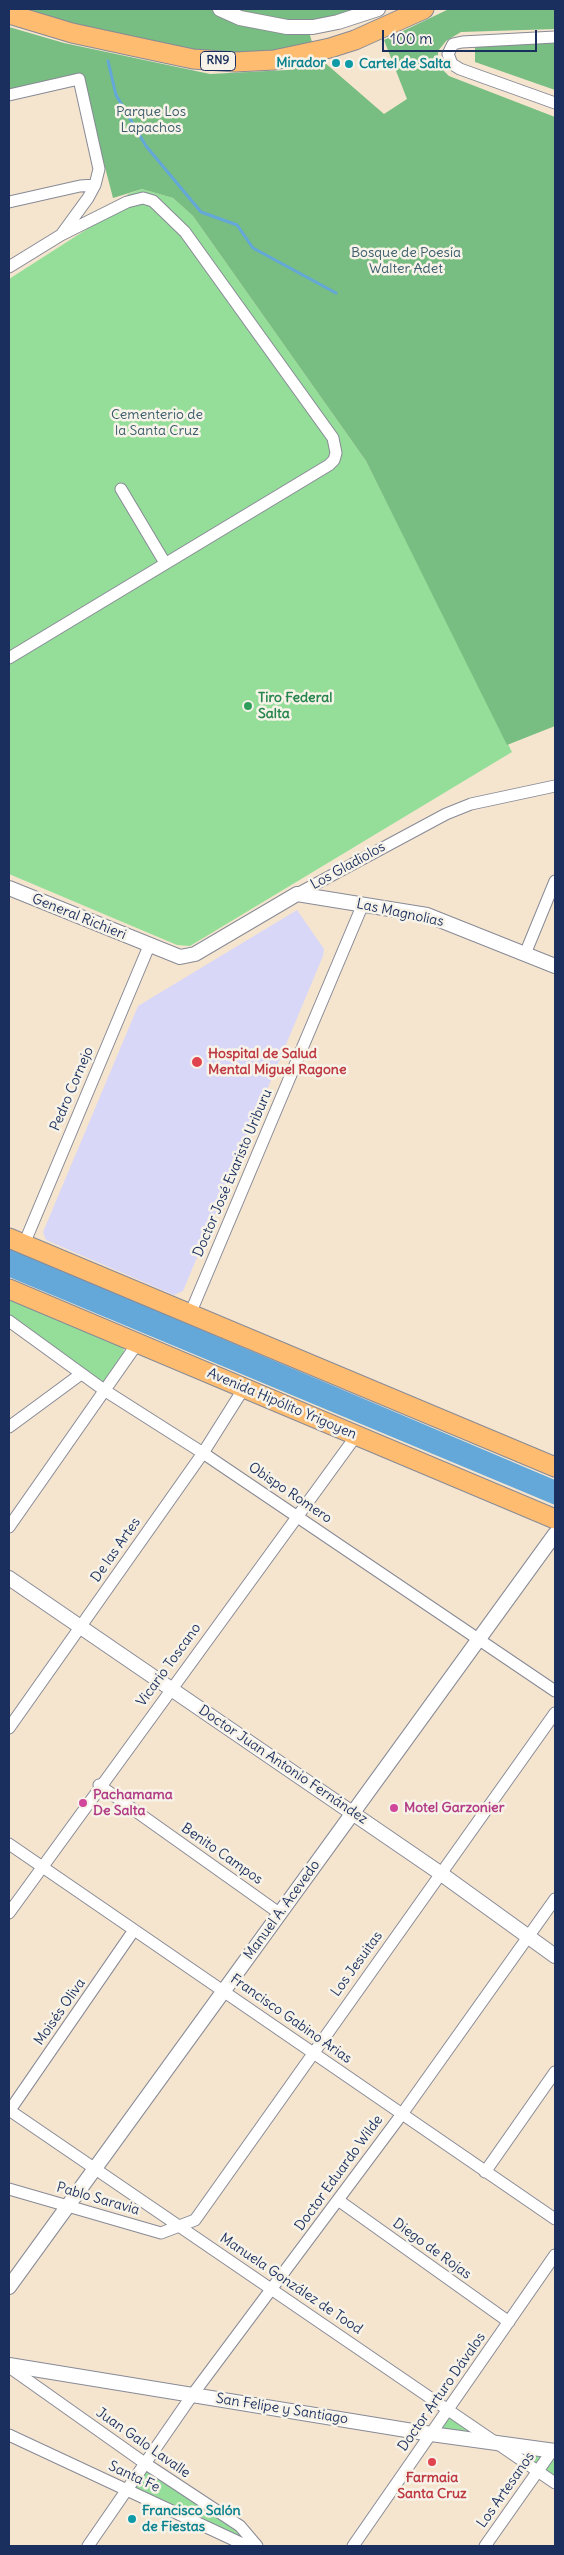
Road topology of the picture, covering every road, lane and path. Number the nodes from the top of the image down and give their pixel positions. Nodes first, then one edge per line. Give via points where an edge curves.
1 (220, 9) edge
2 (378, 9) edge
3 (424, 9) edge
4 (9, 14) edge
5 (555, 37) edge
6 (9, 95) edge
7 (555, 103) edge
8 (95, 185) junction
9 (9, 202) edge
10 (61, 235) junction
11 (9, 267) edge
12 (121, 489) dead end
13 (165, 563) junction
14 (9, 658) edge
15 (555, 786) edge
16 (555, 881) edge
17 (9, 888) edge
18 (297, 894) junction
19 (362, 904) junction
20 (149, 946) junction
21 (525, 954) junction
22 (555, 966) edge
23 (16, 1241) edge
24 (9, 1289) edge
25 (190, 1314) junction
26 (9, 1321) edge
27 (137, 1344) junction
28 (81, 1374) junction
29 (244, 1388) junction
30 (104, 1390) junction
31 (9, 1427) edge
32 (356, 1436) junction
33 (203, 1453) junction
34 (555, 1467) edge
35 (298, 1516) junction
36 (555, 1519) edge
37 (9, 1527) edge
38 (555, 1534) edge
39 (9, 1578) edge
40 (80, 1627) junction
41 (480, 1639) junction
42 (170, 1688) junction
43 (555, 1691) edge
44 (555, 1713) edge
45 (9, 1728) edge
46 (99, 1785) junction
47 (352, 1813) junction
48 (9, 1844) edge
49 (41, 1867) junction
50 (440, 1873) junction
51 (555, 1899) edge
52 (9, 1912) edge
53 (279, 1913) junction
54 (134, 1930) junction
55 (527, 1936) junction
56 (555, 1956) edge
57 (224, 1991) junction
58 (312, 2052) junction
59 (555, 2072) edge
60 (9, 2110) edge
61 (402, 2114) junction
62 (93, 2169) junction
63 (485, 2172) junction
64 (9, 2189) edge
65 (338, 2200) junction
66 (67, 2205) junction
67 (555, 2219) edge
68 (179, 2226) junction
69 (555, 2255) edge
70 (9, 2287) edge
71 (273, 2289) junction
72 (509, 2322) junction
73 (9, 2366) edge
74 (194, 2394) junction
75 (449, 2408) junction
76 (9, 2434) edge
77 (431, 2434) junction
78 (499, 2444) junction
79 (554, 2451) edge
80 (146, 2464) junction
81 (538, 2471) junction
82 (555, 2483) edge
83 (127, 2490) junction
84 (88, 2546) edge
85 (247, 2546) edge
86 (257, 2546) edge
87 (353, 2546) edge
88 (485, 2546) edge

1 - 2 street via 240,18 287,27 338,22
3 - 4 highway, RN9 via 330,48 274,60 235,62 192,59 72,33
5 - 7 street via 462,42 453,44 448,54 452,64 460,69
6 - 8 street via 79,78 99,168
8 - 9 street
8 - 10 street
10 - 11 street
10 - 13 street via 127,202 143,198 153,201 185,232 335,445 334,460 329,465
12 - 13 street
13 - 14 street
15 - 18 street, Los Gladiolos via 471,804 446,814
16 - 21 street
17 - 20 street, General Richieri
18 - 19 street, Las Magnolias
18 - 20 street, Los Gladiolos via 188,957 171,955
19 - 21 street, Las Magnolias via 432,917
19 - 25 street, Doctor José Evaristo Uriburu
20 - 23 street, Pedro Cornejo
21 - 22 street, Las Magnolias
23 - 25 highway
24 - 27 highway, Avenida Hipólito Yrigoyen
25 - 34 highway
26 - 28 street, Obispo Romero
27 - 29 highway, Avenida Hipólito Yrigoyen
27 - 30 street
28 - 30 street, Obispo Romero
28 - 31 street
29 - 32 highway, Avenida Hipólito Yrigoyen
29 - 33 street, De las Artes
30 - 33 street, Obispo Romero
30 - 37 street
32 - 35 street, Vicario Toscano
32 - 36 highway, Avenida Hipólito Yrigoyen
33 - 35 street, Obispo Romero
33 - 40 street, De las Artes
35 - 41 street, Obispo Romero
35 - 42 street, Vicario Toscano
38 - 41 street, Manuel A. Acevedo
39 - 40 street, Doctor Juan Antonio Fernández
40 - 42 street, Doctor Juan Antonio Fernández
40 - 45 street, De las Artes
41 - 43 street, Obispo Romero
41 - 47 street, Manuel A. Acevedo
42 - 46 street, Vicario Toscano
42 - 47 street, Doctor Juan Antonio Fernández
44 - 50 street, Los Jesuitas
46 - 49 street, Vicario Toscano
46 - 53 street, Benito Campos
47 - 50 street, Doctor Juan Antonio Fernández
47 - 53 street, Manuel A. Acevedo
48 - 49 street, Francisco Gabino Arias
49 - 52 street, Vicario Toscano
49 - 54 street, Francisco Gabino Arias
50 - 55 street, Doctor Juan Antonio Fernández
50 - 58 street, Los Jesuitas
51 - 55 street, Doctor Eduardo Wilde
53 - 57 street, Manuel A. Acevedo
54 - 57 street, Francisco Gabino Arias
54 - 60 street, Moisés Oliva
55 - 56 street, Doctor Juan Antonio Fernández
55 - 61 street, Doctor Eduardo Wilde
57 - 58 street, Francisco Gabino Arias
57 - 62 street, Manuel A. Acevedo
58 - 61 street, Francisco Gabino Arias
58 - 68 street, Los Jesuitas via 195,2220
59 - 63 street
60 - 62 street, Manuela González de Tood
61 - 63 street, Francisco Gabino Arias
61 - 65 street, Doctor Eduardo Wilde
62 - 66 street, Manuel A. Acevedo
62 - 68 street, Manuela González de Tood
63 - 67 street, Francisco Gabino Arias
64 - 66 street, Pablo Saravia
65 - 71 street, Doctor Eduardo Wilde
65 - 72 street, Diego de Rojas
66 - 68 street, Pablo Saravia via 161,2233
66 - 70 street, Manuel A. Acevedo
68 - 71 street, Manuela González de Tood
69 - 72 street, Doctor Arturo Dávalos
71 - 74 street, Doctor Eduardo Wilde
71 - 75 street, Manuela González de Tood
72 - 75 street, Doctor Arturo Dávalos
73 - 74 street, San Felipe y Santiago
73 - 80 street, Juan Galo Lavalle
74 - 77 street, San Felipe y Santiago
74 - 80 street, Doctor Eduardo Wilde
75 - 77 street, Doctor Arturo Dávalos
75 - 78 street, Manuela González de Tood
76 - 83 street, Santa Fe
77 - 78 street, San Felipe y Santiago
77 - 87 street, Doctor Arturo Dávalos
78 - 79 street, San Felipe y Santiago
78 - 81 street, Manuela González de Tood
79 - 81 street, Los Artesanos
80 - 83 street, Doctor Eduardo Wilde
80 - 86 street, Juan Galo Lavalle via 240,2526
81 - 82 street, Manuela González de Tood
81 - 88 street, Los Artesanos
83 - 84 street, Doctor Eduardo Wilde
83 - 85 street, Santa Fe

